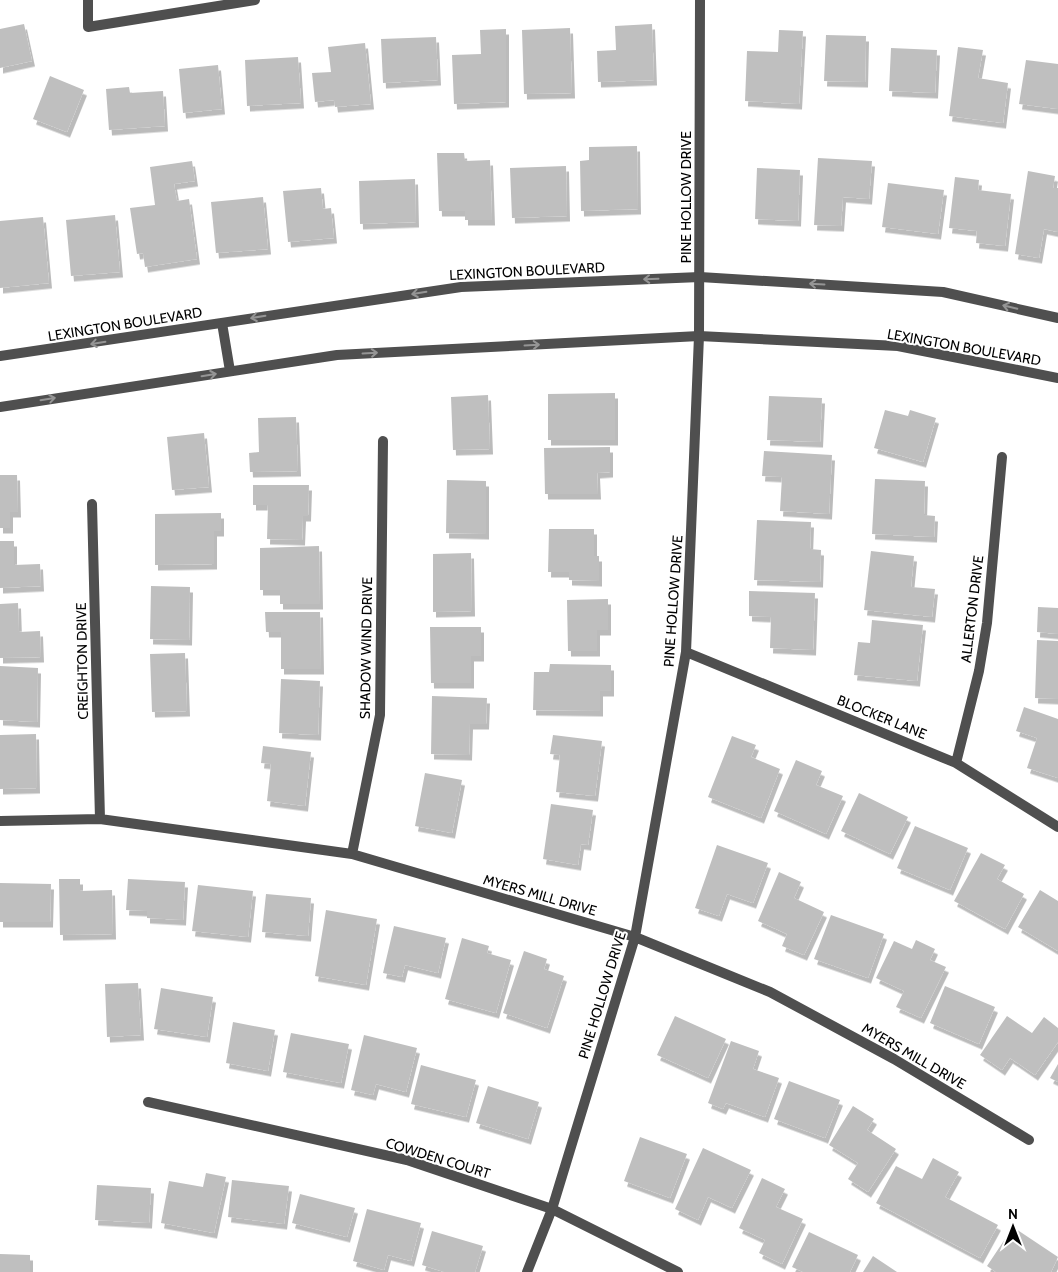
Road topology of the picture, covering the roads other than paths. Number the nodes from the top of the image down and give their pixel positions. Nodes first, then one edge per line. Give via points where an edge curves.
1 (88, 0) edge
2 (255, 0) edge
3 (700, 0) edge
4 (700, 277) junction
5 (1058, 318) edge
6 (222, 323) junction
7 (699, 336) junction
8 (0, 356) edge
9 (230, 371) junction
10 (1058, 378) edge
11 (0, 407) edge
12 (383, 441) dead end
13 (1002, 457) dead end
14 (92, 504) dead end
15 (686, 652) junction
16 (956, 763) junction
17 (100, 819) junction
18 (0, 821) edge
19 (1058, 827) edge
20 (352, 854) junction
21 (635, 937) junction
22 (148, 1102) dead end
23 (1029, 1140) dead end
24 (552, 1209) junction
25 (527, 1272) edge
26 (678, 1272) edge

1 - 2 street via 88,27
3 - 4 street, PINE HOLLOW DRIVE
5 -> 4 street, LEXINGTON BOULEVARD via 943,292
4 -> 6 street, LEXINGTON BOULEVARD via 460,287
4 - 7 street, PINE HOLLOW DRIVE
6 -> 8 street, LEXINGTON BOULEVARD
6 - 9 street
9 -> 7 street, LEXINGTON BOULEVARD via 337,355
7 - 10 street, LEXINGTON BOULEVARD via 898,346
7 - 15 street, PINE HOLLOW DRIVE
11 -> 9 street, LEXINGTON BOULEVARD
12 - 20 street, SHADOW WIND DRIVE via 380,715
13 - 16 street, ALLERTON DRIVE via 987,623 979,672
14 - 17 street, CREIGHTON DRIVE
15 - 16 street, BLOCKER LANE
15 - 21 street, PINE HOLLOW DRIVE
16 - 19 street, BLOCKER LANE
17 - 18 street, MYERS MILL DRIVE
17 - 20 street, MYERS MILL DRIVE
20 - 21 street, MYERS MILL DRIVE
21 - 23 street, MYERS MILL DRIVE via 770,992 894,1059
21 - 24 street, PINE HOLLOW DRIVE
22 - 24 street, COWDEN COURT via 407,1160
24 - 25 street, PINE HOLLOW DRIVE
24 - 26 street, COWDEN COURT

